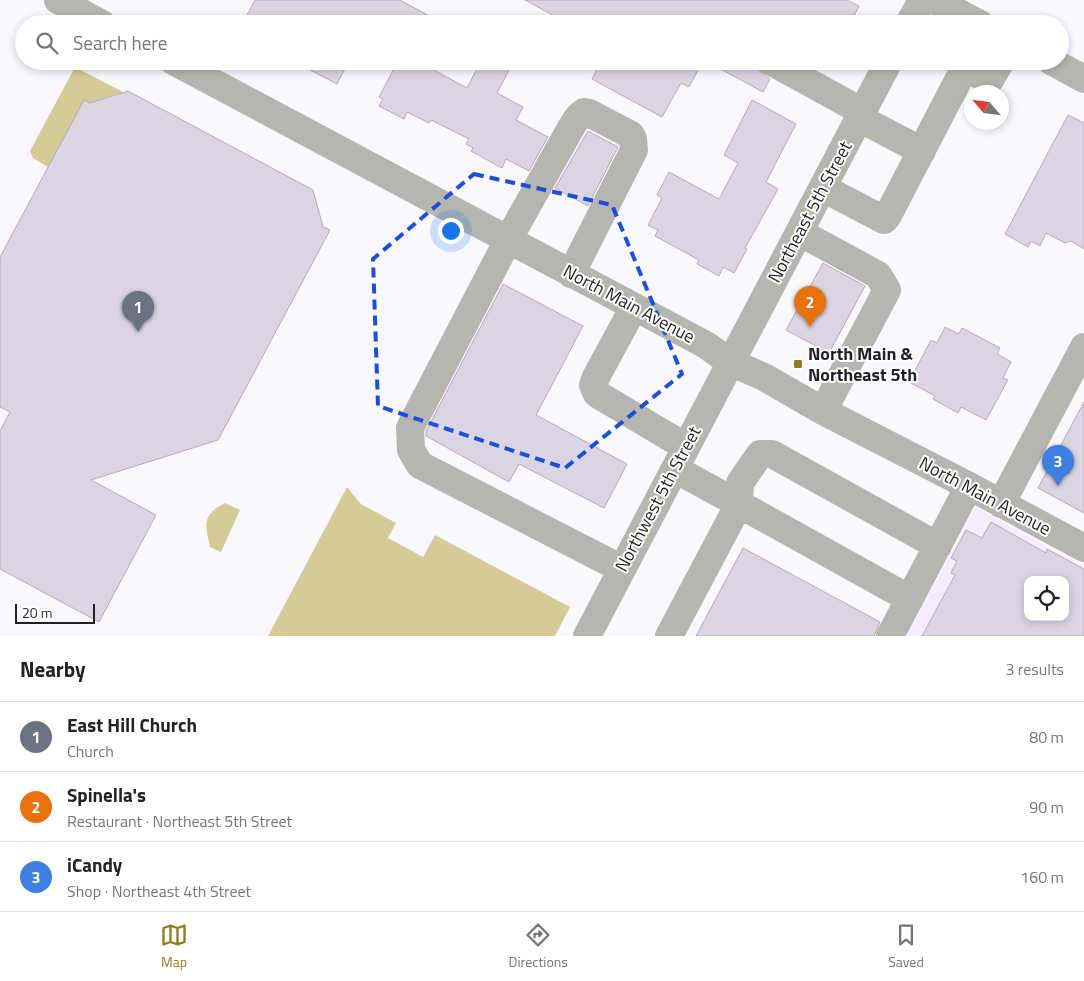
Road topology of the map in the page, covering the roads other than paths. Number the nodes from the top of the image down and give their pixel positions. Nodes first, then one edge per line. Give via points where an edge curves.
1 (58, 0) edge
2 (922, 0) edge
3 (934, 0) edge
4 (86, 15) edge
5 (914, 15) edge
6 (963, 15) edge
7 (190, 70) edge
8 (785, 70) edge
9 (884, 70) edge
10 (996, 70) edge
11 (1068, 70) edge
12 (1084, 79) edge
13 (861, 115) junction
14 (922, 150) junction
15 (822, 188) junction
16 (799, 232) junction
17 (508, 240) junction
18 (571, 274) junction
19 (634, 307) junction
20 (1084, 347) edge
21 (730, 362) junction
22 (823, 411) junction
23 (680, 458) junction
24 (969, 486) junction
25 (739, 504) junction
26 (1001, 504) junction
27 (938, 546) junction
28 (1084, 548) edge
29 (622, 568) junction
30 (910, 599) junction
31 (587, 636) edge
32 (668, 636) edge
33 (890, 636) edge

1 - 4 street
2 - 5 street
3 - 6 street
7 - 17 street, North Main Avenue
8 - 13 street
9 - 13 street, Northeast 5th Street
10 - 14 street via 990,80 970,71 963,72
11 - 12 street
13 - 14 street
13 - 15 street, Northeast 5th Street
14 - 15 street via 884,220
15 - 16 street, Northeast 5th Street
16 - 21 street, Northeast 5th Street
16 - 22 street via 878,274 886,290
17 - 18 street, North Main Avenue
17 - 18 street via 578,117 584,112 589,113 626,131 633,139 632,158
17 - 29 street via 410,428 411,450 420,465
18 - 19 street, North Main Avenue
19 - 21 street, North Main Avenue via 706,345
19 - 23 street via 593,385 597,394
20 - 26 street
21 - 22 street, North Main Avenue
21 - 23 street, Northwest 5th Street
22 - 24 street, North Main Avenue
23 - 25 street
23 - 29 street, Northwest 5th Street
24 - 26 street, North Main Avenue
24 - 27 street
25 - 27 street via 740,483 760,454 772,454
25 - 30 street
25 - 32 street
26 - 28 street, North Main Avenue
27 - 30 street
29 - 31 street, Northwest 5th Street
30 - 33 street

